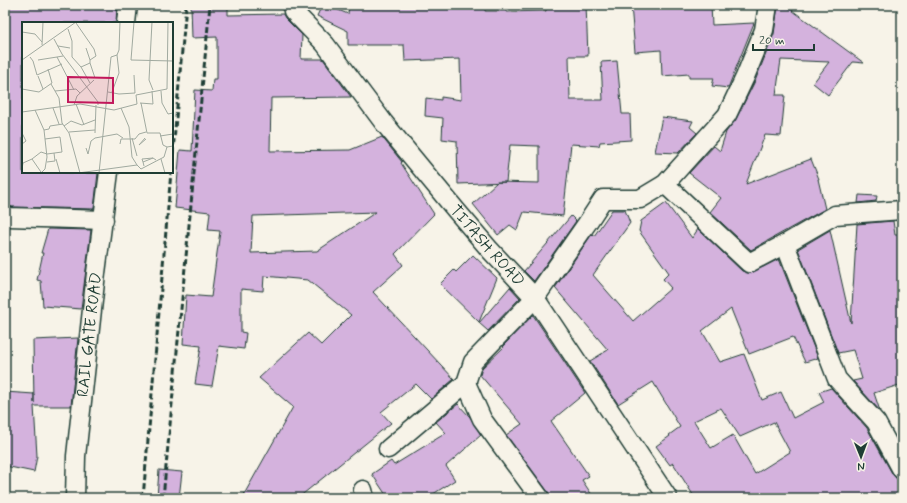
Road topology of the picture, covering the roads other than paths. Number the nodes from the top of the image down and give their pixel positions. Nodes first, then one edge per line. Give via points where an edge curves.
1 (128, 5) edge
2 (292, 5) edge
3 (768, 5) edge
4 (126, 22) edge
5 (109, 173) edge
6 (665, 184) junction
7 (902, 210) edge
8 (6, 219) edge
9 (104, 220) junction
10 (786, 244) junction
11 (534, 298) junction
12 (466, 383) junction
13 (388, 449) dead end
14 (902, 470) edge
15 (75, 498) edge
16 (540, 498) edge
17 (668, 498) edge

1 - 4 street
2 - 11 street, TITASH ROAD via 293,11 325,44 384,123 490,250
3 - 6 street via 764,30 727,115
5 - 9 street, RAIL GATE ROAD
6 - 10 street via 749,263
6 - 11 street via 640,199 603,199
7 - 10 street via 835,215
8 - 9 street
9 - 15 street, RAIL GATE ROAD via 76,456
10 - 14 street via 837,379 876,422
11 - 12 street via 473,362
11 - 17 street, TITASH ROAD
12 - 13 street
12 - 16 street via 482,419

